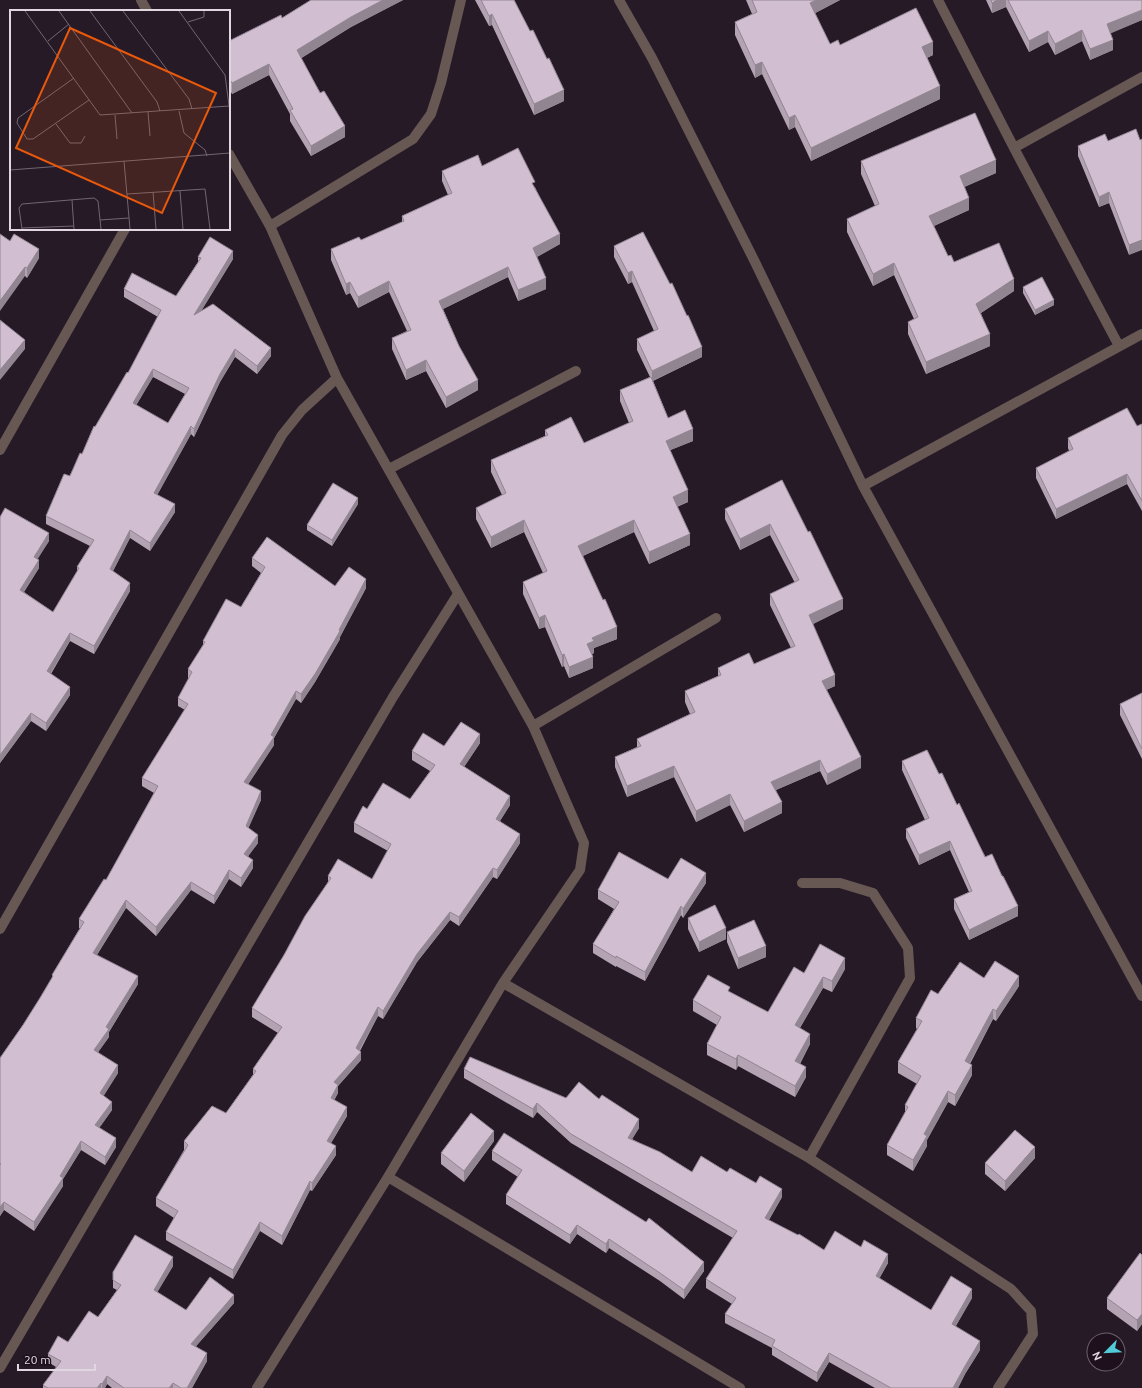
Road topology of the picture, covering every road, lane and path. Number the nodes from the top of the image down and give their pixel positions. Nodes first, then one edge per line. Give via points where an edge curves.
1 (141, 0) edge
2 (461, 0) edge
3 (619, 0) edge
4 (938, 0) edge
5 (146, 10) edge
6 (1142, 77) edge
7 (1014, 148) junction
8 (230, 156) edge
9 (270, 226) junction
10 (124, 230) edge
11 (1142, 334) edge
12 (1119, 346) junction
13 (576, 371) dead end
14 (338, 378) junction
15 (0, 450) edge
16 (389, 469) junction
17 (863, 486) junction
18 (458, 594) junction
19 (716, 618) dead end
20 (533, 726) junction
21 (802, 883) dead end
22 (0, 929) edge
23 (503, 982) junction
24 (1142, 996) edge
25 (809, 1158) junction
26 (388, 1177) junction
27 (0, 1368) edge
28 (257, 1388) edge
29 (740, 1388) edge
30 (998, 1388) edge

1 - 5 street
2 - 9 street via 441,84 431,114 413,139
3 - 17 street via 652,58 755,262
4 - 7 street
6 - 7 street
7 - 12 street
8 - 9 street
9 - 14 street
10 - 15 street
11 - 12 street
12 - 17 street
13 - 16 street
14 - 16 street
14 - 22 street via 302,410 282,435
16 - 18 street
17 - 24 street
18 - 20 street
18 - 27 street via 393,697
19 - 20 street
20 - 23 street via 584,843 580,870
21 - 25 street via 840,883 873,893 908,948 910,978
23 - 25 street
23 - 26 street
25 - 30 street via 1011,1289 1031,1311 1033,1334
26 - 28 street
26 - 29 street

